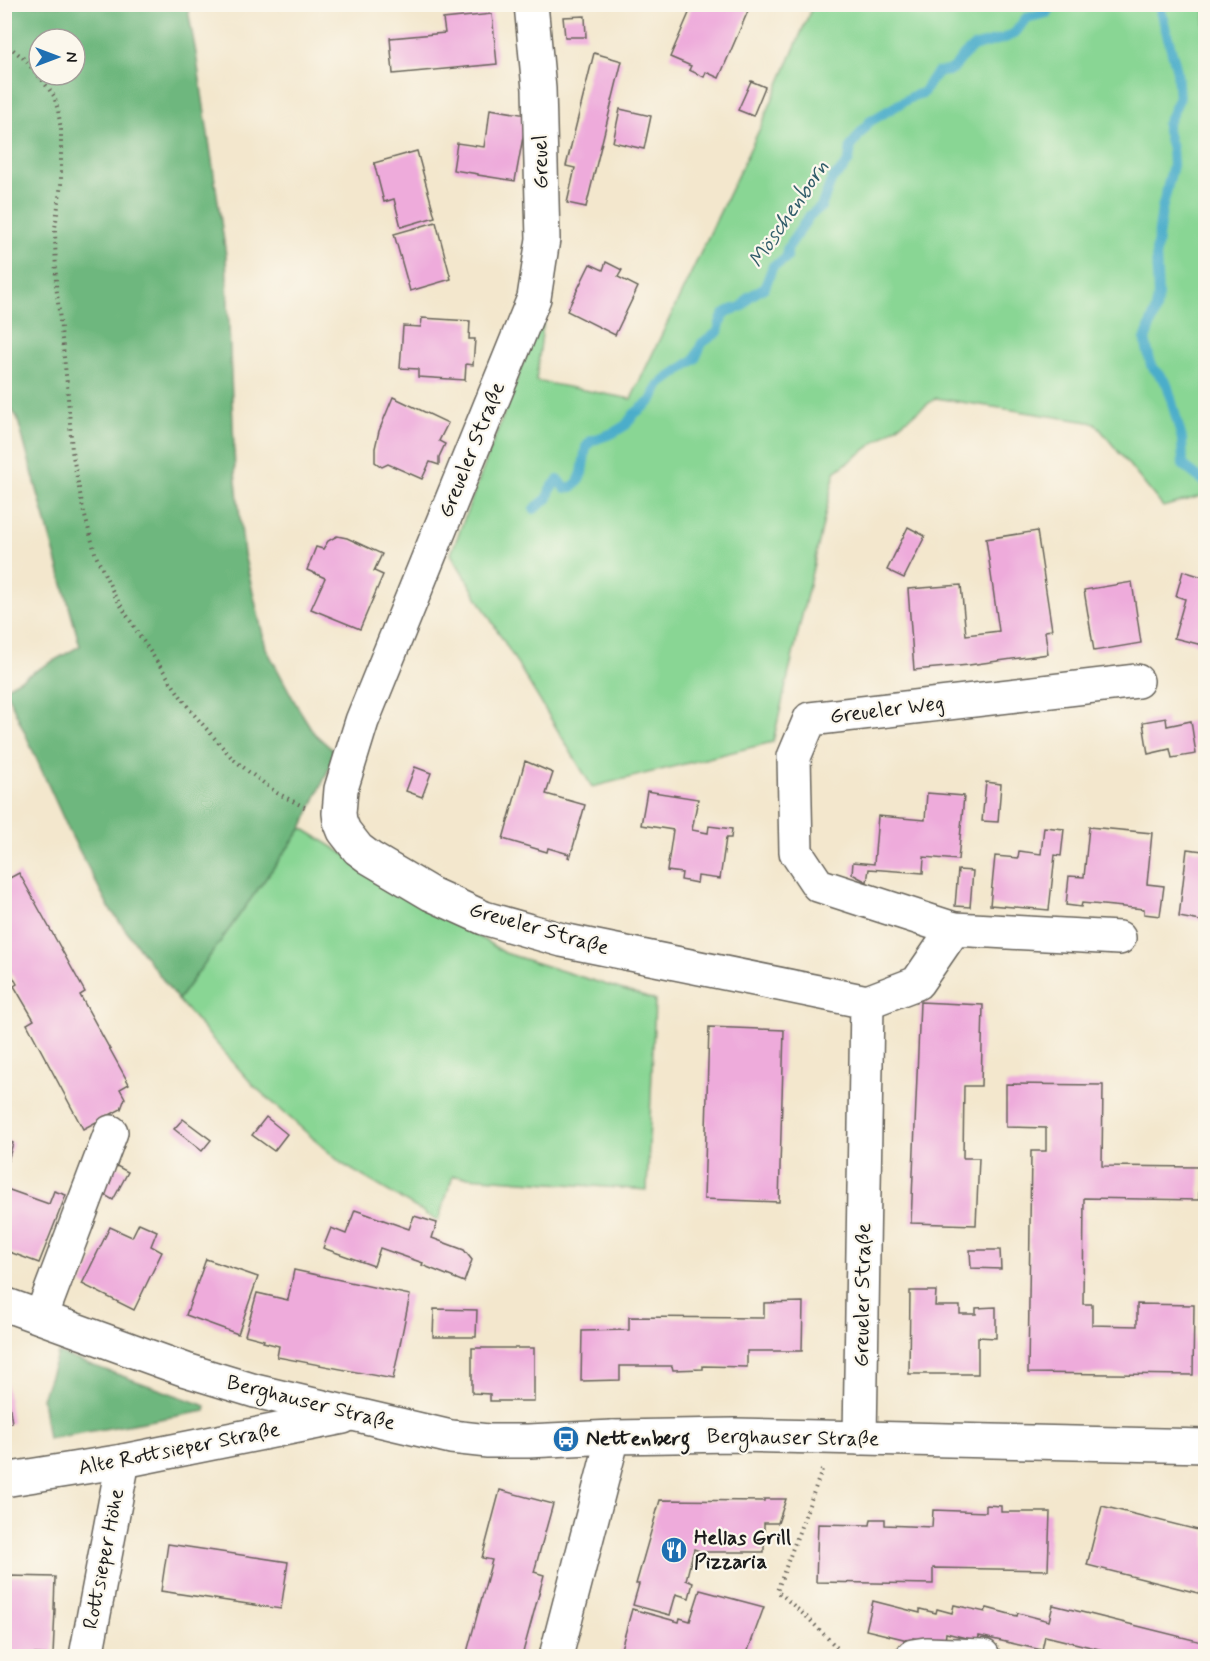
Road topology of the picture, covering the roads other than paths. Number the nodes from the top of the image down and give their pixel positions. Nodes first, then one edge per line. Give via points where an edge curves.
1 (531, 4) edge
2 (526, 318) joint
3 (1137, 681) dead end
4 (954, 929) junction
5 (1119, 938) dead end
6 (867, 1002) junction
7 (111, 1132) dead end
8 (4, 1304) edge
9 (41, 1317) junction
10 (354, 1415) junction
11 (613, 1437) junction
12 (860, 1438) junction
13 (1206, 1446) edge
14 (123, 1461) junction
15 (4, 1480) edge
16 (86, 1656) edge
17 (556, 1656) edge
18 (913, 1656) edge
19 (983, 1656) edge

1 - 2 street, Greuel via 539,89 543,239 534,297
2 - 6 street, Greueler Straße via 362,721 341,789 340,821 344,831 370,858 484,918 562,940
3 - 4 street, Greueler Weg via 810,719 794,757 796,852 818,885
4 - 5 street, Greueler Weg
4 - 6 street via 917,984
6 - 12 street, Greueler Straße
7 - 9 street
8 - 9 street, Berghauser Straße
9 - 10 street, Berghauser Straße via 186,1370
10 - 11 street, Berghauser Straße via 451,1437 488,1441
10 - 14 street, Alte Rottsieper Straße
11 - 12 street, Berghauser Straße
11 - 17 street
12 - 13 street, Berghauser Straße
14 - 15 street, Alte Rottsieper Straße
14 - 16 street, Rottsieper Höhe
18 - 19 street

